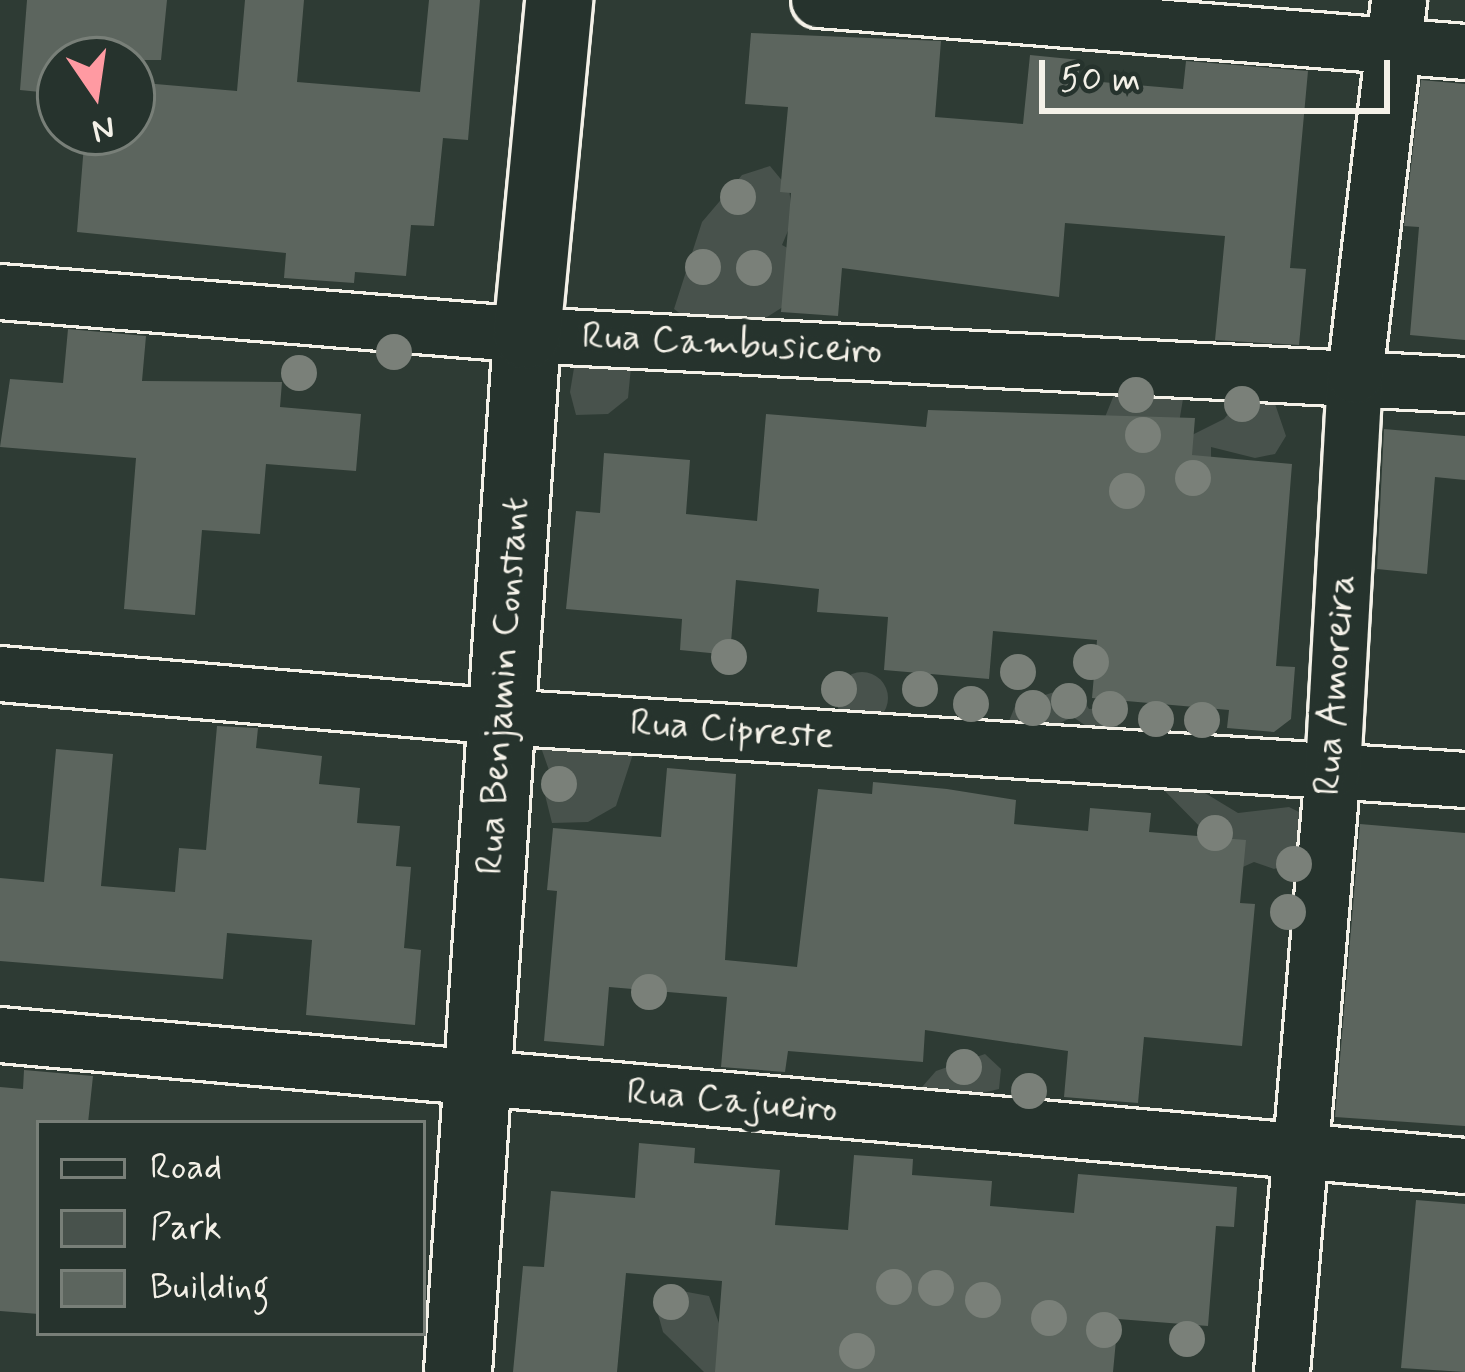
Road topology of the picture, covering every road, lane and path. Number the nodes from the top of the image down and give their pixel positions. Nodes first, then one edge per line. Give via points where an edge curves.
1 (559, 0) edge
2 (819, 0) edge
3 (1398, 24) edge
4 (1465, 52) edge
5 (0, 292) edge
6 (527, 335) junction
7 (1354, 376) junction
8 (1465, 386) edge
9 (0, 674) edge
10 (502, 717) junction
11 (1333, 770) junction
12 (1465, 780) edge
13 (0, 1035) edge
14 (480, 1079) junction
15 (1297, 1153) junction
16 (1465, 1166) edge
17 (458, 1372) edge
18 (1282, 1372) edge

1 - 6 street, Rua Benjamin Constant
2 - 3 street
3 - 4 street
3 - 7 street, Rua Amoreira
5 - 6 street, Rua Cambusiceiro
6 - 7 street, Rua Cambusiceiro
6 - 10 street, Rua Benjamin Constant
7 - 8 street, Rua Cambusiceiro
7 - 11 street, Rua Amoreira
9 - 10 street, Rua Cipreste
10 - 11 street, Rua Cipreste
10 - 14 street, Rua Benjamin Constant
11 - 12 street, Rua Cipreste
11 - 15 street, Rua Amoreira
13 - 14 street, Rua Cajueiro
14 - 15 street, Rua Cajueiro
14 - 17 street, Rua Benjamin Constant
15 - 16 street, Rua Cajueiro
15 - 18 street, Rua Amoreira

